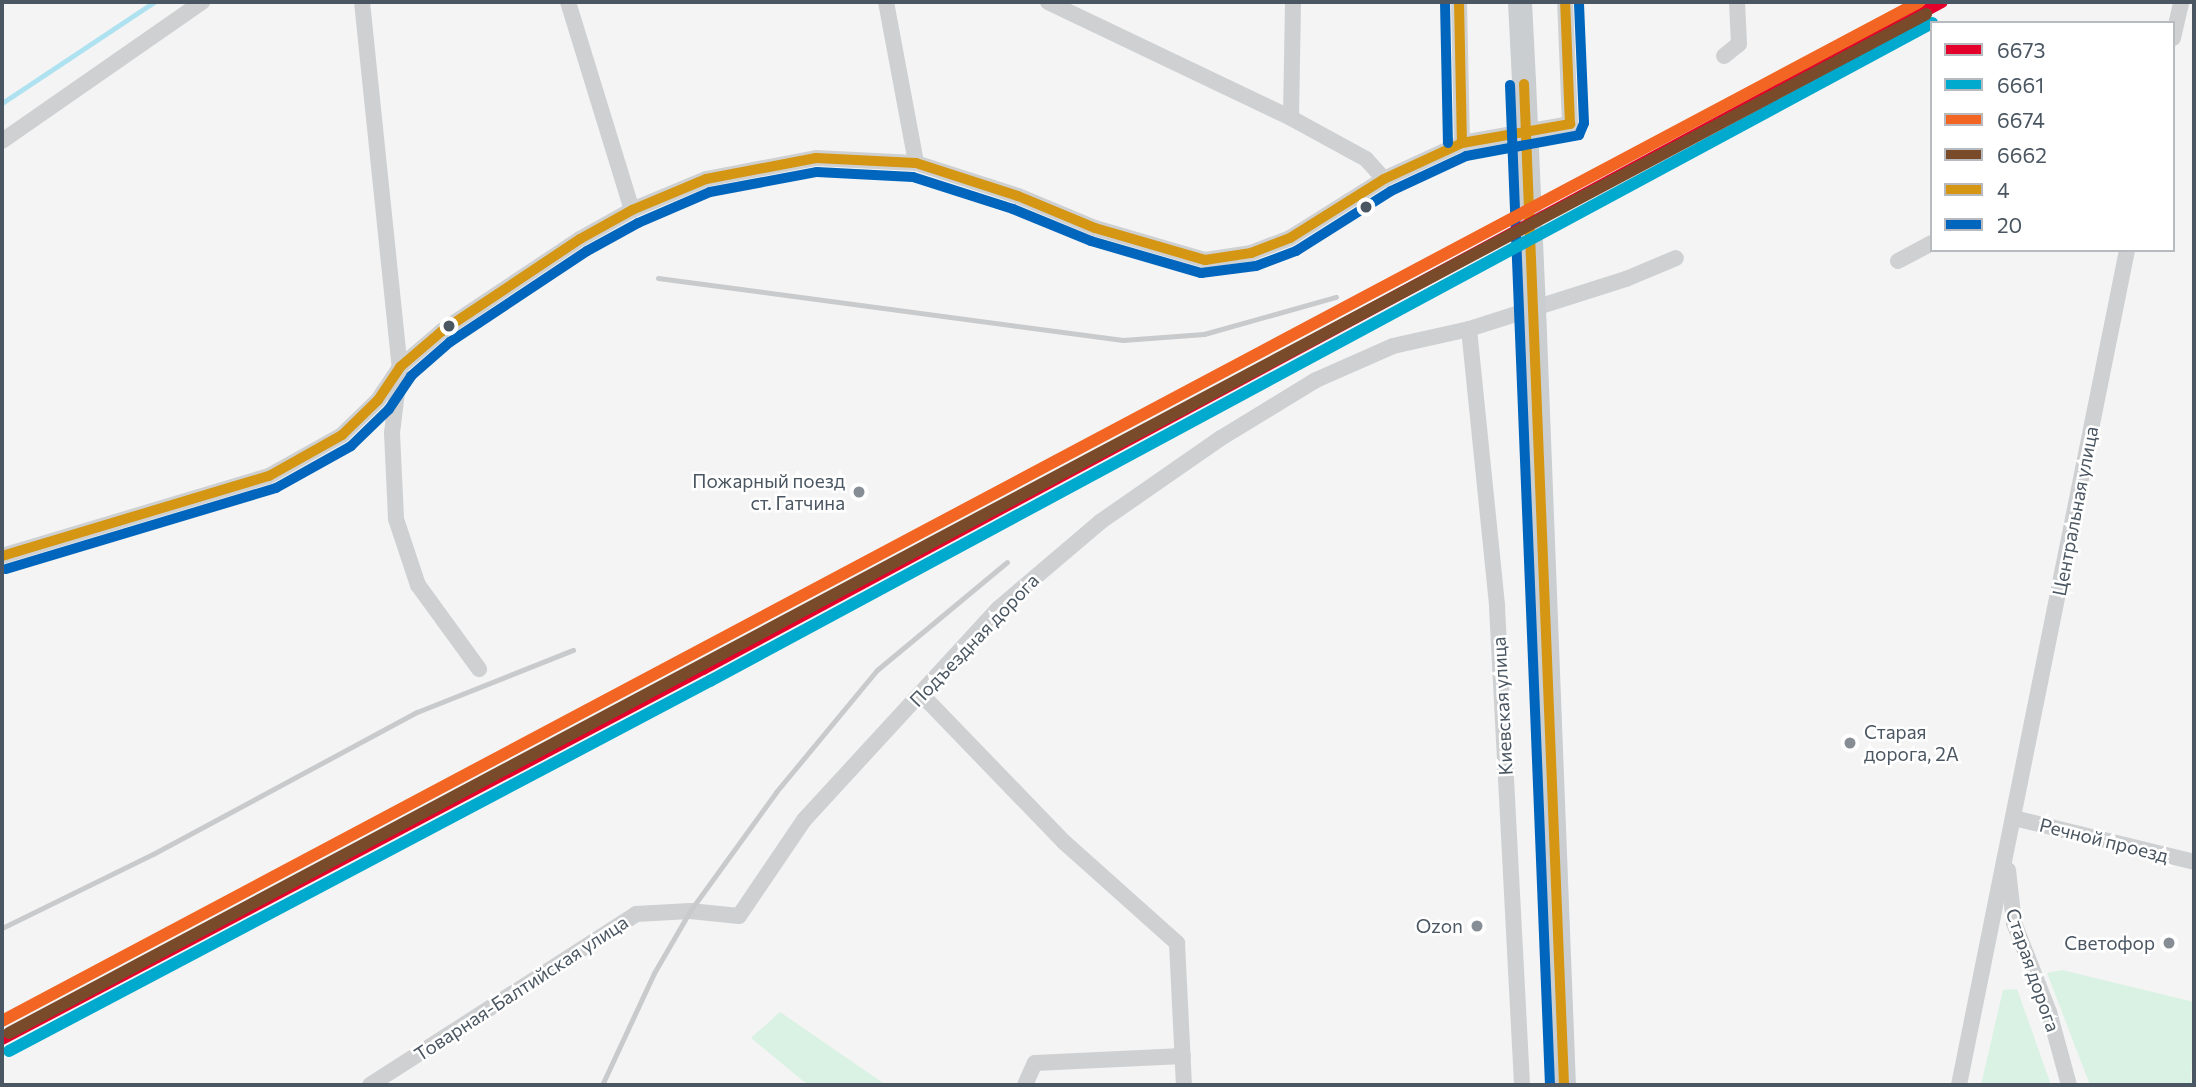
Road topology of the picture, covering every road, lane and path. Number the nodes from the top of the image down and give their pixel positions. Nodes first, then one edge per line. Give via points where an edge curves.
1 (202, 2) edge
2 (568, 2) edge
3 (886, 2) edge
4 (1048, 2) edge
5 (1293, 2) edge
6 (1459, 2) edge
7 (1520, 2) edge
8 (1564, 2) edge
9 (1737, 2) edge
10 (2181, 2) edge
11 (362, 8) edge
12 (2175, 29) edge
13 (1724, 56) dead end
14 (1291, 118) junction
15 (2, 141) edge
16 (1462, 143) junction
17 (916, 163) junction
18 (1384, 179) junction
19 (632, 210) junction
20 (1930, 244) edge
21 (2127, 252) edge
22 (1675, 258) dead end
23 (1898, 261) dead end
24 (1469, 329) junction
25 (400, 367) junction
26 (2, 556) edge
27 (479, 669) dead end
28 (922, 695) junction
29 (2024, 772) joint
30 (2014, 818) junction
31 (2008, 852) junction
32 (2194, 862) edge
33 (636, 914) joint
34 (1183, 1056) junction
35 (370, 1085) edge
36 (1025, 1085) edge
37 (1184, 1085) edge
38 (1522, 1085) edge
39 (1564, 1085) edge
40 (1959, 1085) edge
41 (2069, 1085) edge

1 - 15 street
2 - 19 street
3 - 17 street
4 - 14 street
5 - 14 street
6 - 16 street
7 - 39 main road, bridge
8 - 16 street via 1570,124
9 - 13 street via 1739,44
10 - 12 street
11 - 25 street
14 - 18 street via 1366,159
16 - 18 street
17 - 18 street via 1018,196 1095,228 1205,260 1251,253 1290,238
17 - 19 street via 816,158 706,179
19 - 25 street via 442,331
20 - 23 street
21 - 29 street, Центральная улица
22 - 24 street, Подъездная дорога via 1626,279
24 - 28 street, Подъездная дорога via 1393,346 1317,380 1221,438 1043,568 999,608
24 - 38 street, Киевская улица via 1497,607
25 - 26 street via 378,400 342,435 269,476
25 - 27 street via 392,433 396,519 418,585
28 - 33 street, Подъездная дорога via 804,820 739,916 690,911
28 - 34 street via 1064,842 1177,943
29 - 30 street, Старая дорога
30 - 31 street, Старая дорога
30 - 32 street, Речной проезд
31 - 40 street, Старая дорога
31 - 41 street, Старая дорога via 2014,923 2049,1012
33 - 35 street, Товарная-Балтийская улица
34 - 36 street via 1035,1063
34 - 37 street

